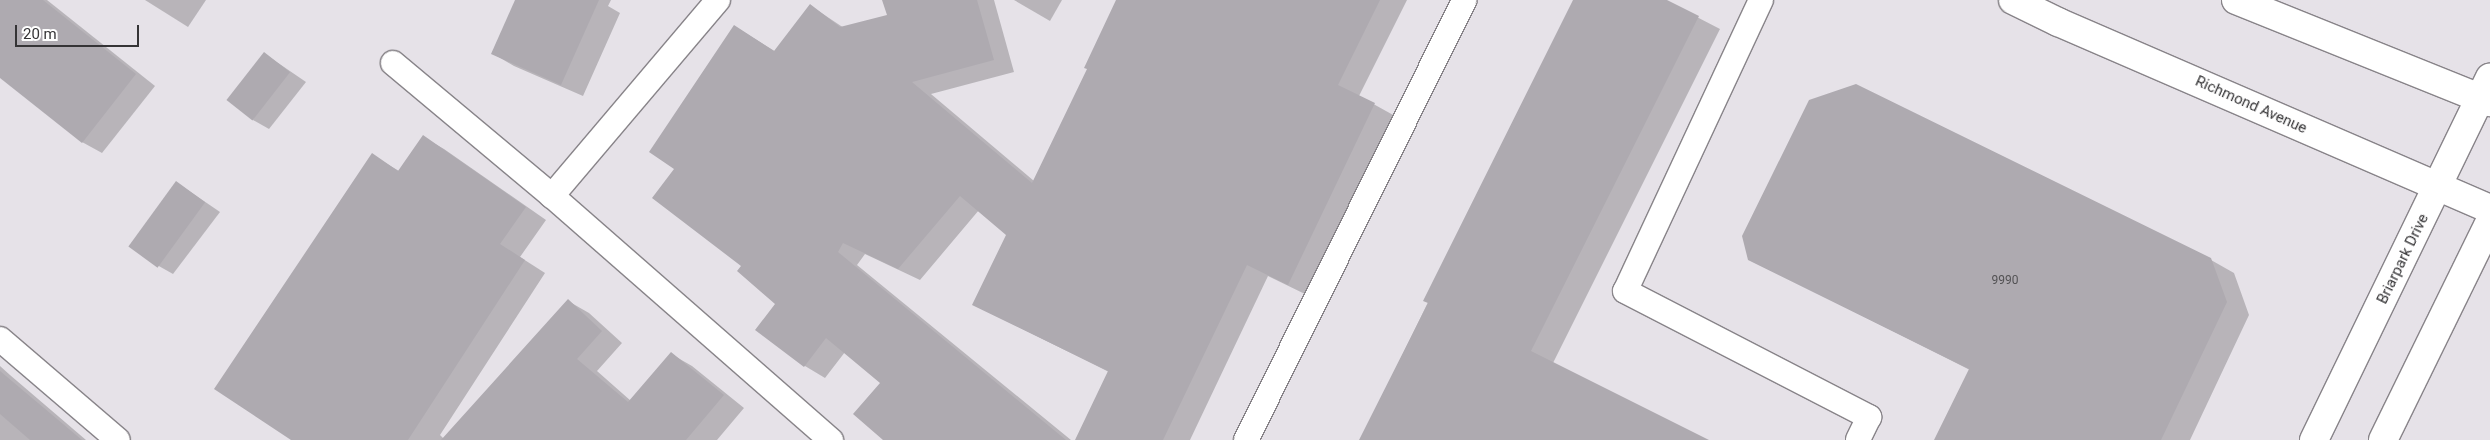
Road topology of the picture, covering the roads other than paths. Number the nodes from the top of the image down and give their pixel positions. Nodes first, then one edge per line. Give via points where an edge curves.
1 (718, 0) edge
2 (1464, 0) edge
3 (1761, 0) edge
4 (2013, 0) edge
5 (2236, 0) edge
6 (393, 63) dead end
7 (2486, 92) edge
8 (2438, 187) junction
9 (552, 196) junction
10 (2490, 209) edge
11 (2490, 222) edge
12 (0, 339) edge
13 (118, 440) edge
14 (831, 440) edge
15 (1246, 440) edge
16 (1858, 440) edge
17 (2314, 440) edge
18 (2383, 440) edge

1 - 9 lane
2 - 15 lane
3 - 16 lane via 1625,291 1869,417
4 - 8 main road, Richmond Avenue
5 - 7 main road
6 - 9 lane
7 - 8 main road, Briarpark Drive
8 - 10 main road, Richmond Avenue
8 - 17 main road, Briarpark Drive
9 - 14 lane
11 - 18 main road
12 - 13 lane

